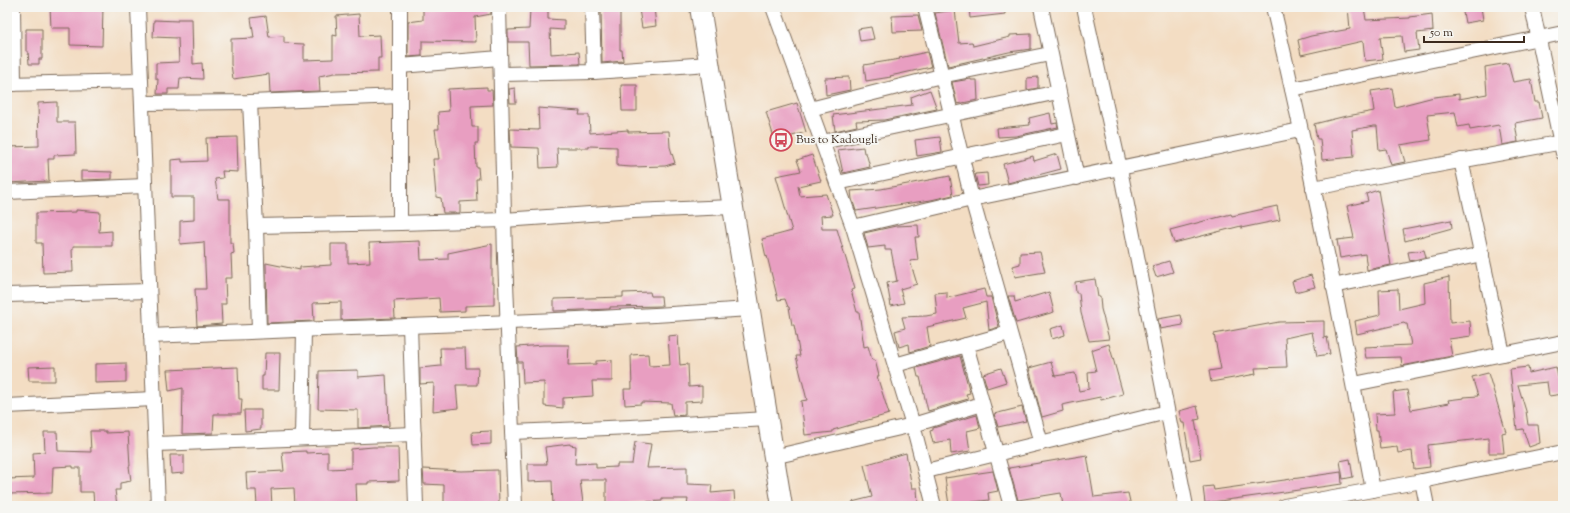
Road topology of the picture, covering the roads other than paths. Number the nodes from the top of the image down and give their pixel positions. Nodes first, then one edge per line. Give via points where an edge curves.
1 (13, 7) edge
2 (138, 7) edge
3 (400, 7) edge
4 (499, 7) edge
5 (592, 7) edge
6 (701, 7) edge
7 (773, 7) edge
8 (925, 7) edge
9 (1041, 7) edge
10 (1084, 7) edge
11 (1273, 7) edge
12 (1532, 7) edge
13 (1563, 33) edge
14 (1539, 38) junction
15 (1050, 54) junction
16 (500, 58) junction
17 (709, 64) junction
18 (400, 66) junction
19 (594, 72) junction
20 (501, 74) junction
21 (941, 76) junction
22 (141, 81) junction
23 (11, 84) edge
24 (1292, 89) junction
25 (1058, 92) junction
26 (400, 96) junction
27 (250, 102) junction
28 (142, 103) junction
29 (810, 108) junction
30 (951, 115) junction
31 (1300, 130) junction
32 (1067, 134) junction
33 (822, 142) junction
34 (1562, 146) edge
35 (961, 157) junction
36 (1461, 160) junction
37 (1120, 169) junction
38 (1077, 178) junction
39 (837, 183) junction
40 (145, 186) junction
41 (1313, 188) junction
42 (7, 192) edge
43 (972, 200) junction
44 (732, 207) junction
45 (504, 220) junction
46 (400, 223) junction
47 (256, 226) junction
48 (853, 227) junction
49 (1482, 254) junction
50 (1333, 286) junction
51 (149, 291) junction
52 (7, 295) edge
53 (749, 309) junction
54 (508, 323) junction
55 (410, 326) junction
56 (304, 330) junction
57 (258, 331) junction
58 (1009, 333) junction
59 (151, 336) junction
60 (1563, 342) edge
61 (966, 345) junction
62 (1503, 354) junction
63 (895, 365) junction
64 (1354, 384) junction
65 (154, 399) junction
66 (982, 404) junction
67 (7, 406) edge
68 (1168, 412) junction
69 (766, 419) junction
70 (913, 424) junction
71 (512, 432) junction
72 (414, 434) junction
73 (302, 438) junction
74 (1041, 443) junction
75 (156, 444) junction
76 (1563, 452) edge
77 (996, 454) junction
78 (773, 457) junction
79 (926, 471) junction
80 (1422, 481) junction
81 (1373, 490) junction
82 (158, 506) edge
83 (416, 506) edge
84 (515, 506) edge
85 (782, 506) edge
86 (934, 506) edge
87 (1011, 506) edge
88 (1186, 506) edge
89 (1284, 506) edge
90 (1427, 506) edge

1 - 23 street
2 - 22 street
3 - 18 street
4 - 16 street
5 - 19 street
6 - 17 main road
7 - 29 street
8 - 21 street
9 - 15 street
10 - 37 street
11 - 24 street
12 - 14 street
13 - 14 street
14 - 24 street
14 - 34 street
15 - 21 street
15 - 25 street
16 - 18 street
16 - 20 street
17 - 19 street
17 - 44 main road
18 - 26 street
19 - 20 street
20 - 45 street
21 - 29 street
21 - 30 street
22 - 23 street
22 - 28 street
24 - 31 street
25 - 30 street
25 - 32 street
26 - 27 street
26 - 46 street
27 - 28 street
27 - 47 street
28 - 40 street
29 - 33 street
30 - 33 street
30 - 35 street
31 - 37 street
31 - 41 street
32 - 35 street
32 - 38 street
33 - 39 street
34 - 36 street
35 - 39 street
35 - 43 street
36 - 41 street
36 - 49 street
37 - 38 street
37 - 68 street
38 - 43 street
39 - 48 street
40 - 42 street
40 - 51 street
41 - 50 street
43 - 48 street
43 - 58 street
44 - 45 street
44 - 53 main road
45 - 46 street
45 - 54 street
46 - 47 street
47 - 57 street
48 - 63 street
49 - 50 street
49 - 62 street
50 - 64 street
51 - 52 street
51 - 59 street
53 - 54 street
53 - 69 main road
54 - 55 street
54 - 71 street
55 - 56 street
55 - 72 street
56 - 57 street
56 - 73 street
57 - 59 street
58 - 61 street
58 - 74 street
59 - 65 street
60 - 62 street
61 - 63 street
61 - 66 street
62 - 64 street
63 - 70 street
64 - 81 street
65 - 67 street
65 - 75 street
66 - 70 street
66 - 77 street
68 - 74 street
68 - 88 street
69 - 71 street
69 - 78 main road
70 - 78 street
70 - 79 street
71 - 84 street
72 - 73 street
72 - 83 street
73 - 75 street
74 - 77 street
75 - 82 street
76 - 80 street
77 - 79 street
77 - 87 street
78 - 85 main road
79 - 86 street
80 - 81 street
80 - 90 street
81 - 89 street

